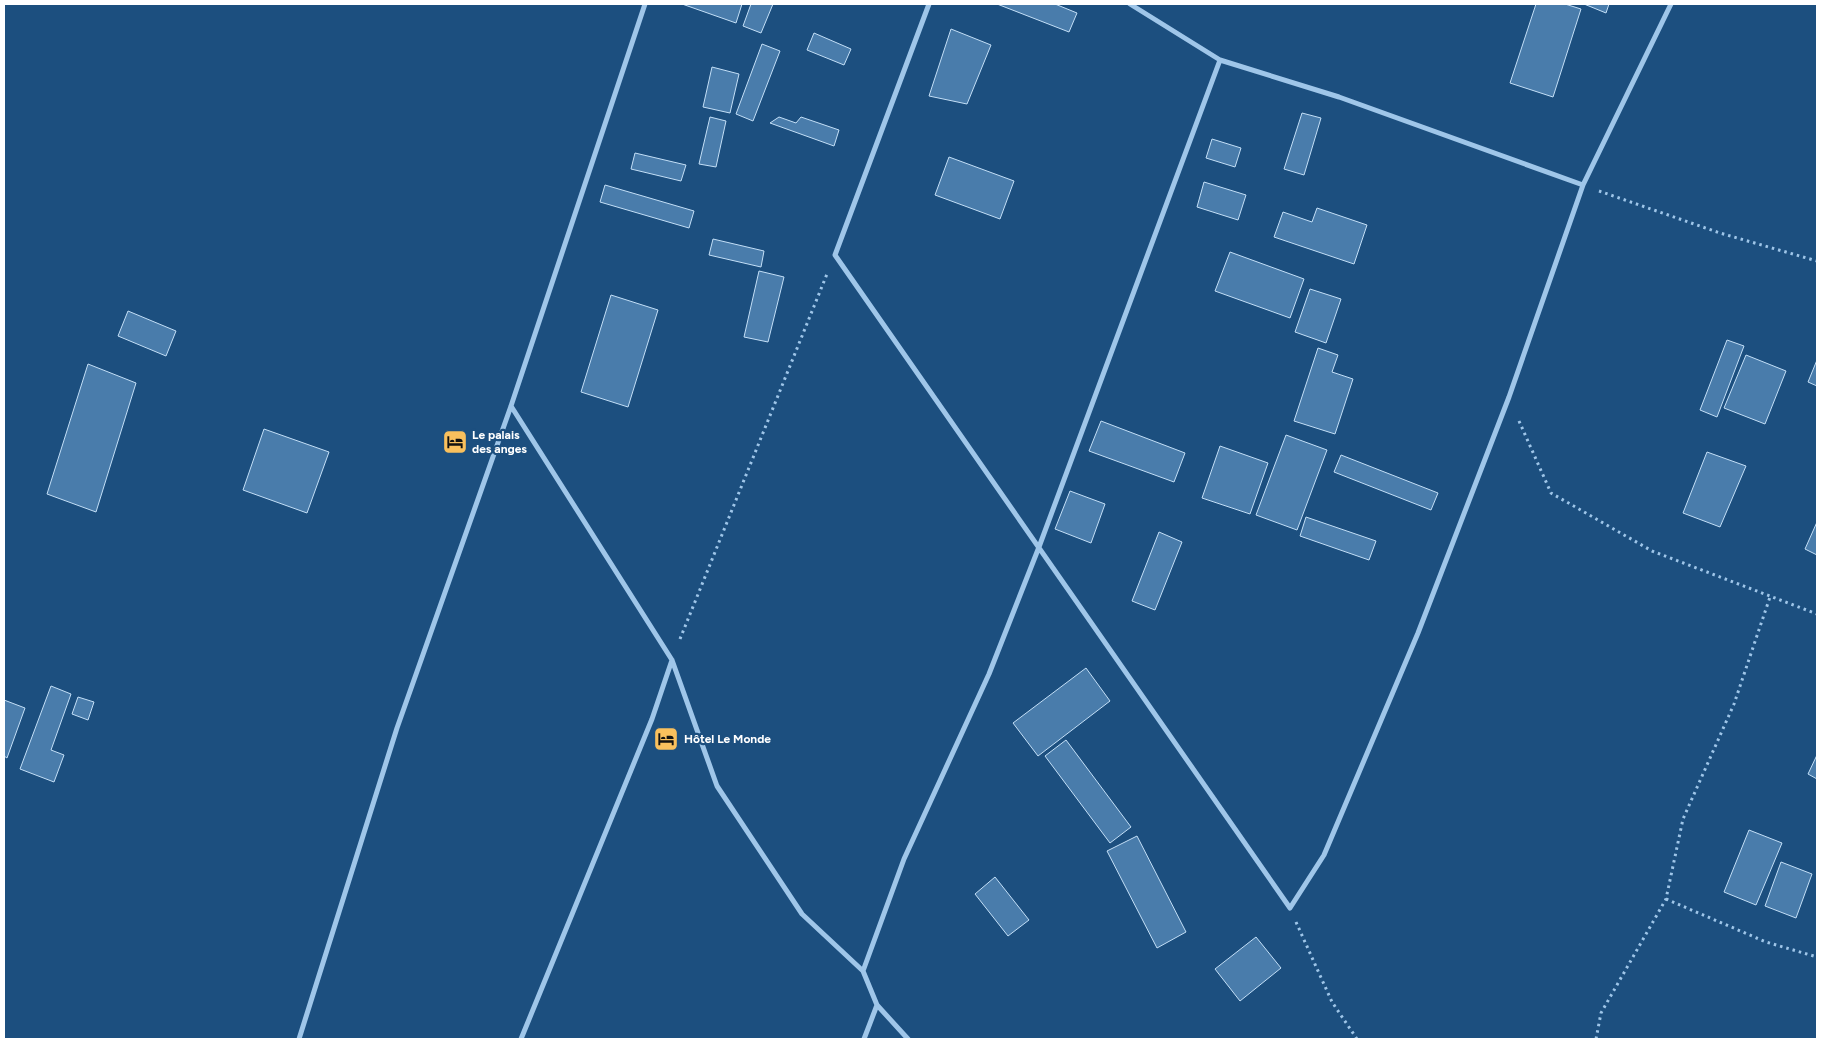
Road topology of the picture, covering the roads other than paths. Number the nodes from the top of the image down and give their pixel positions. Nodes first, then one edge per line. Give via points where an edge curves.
1 (645, 4) edge
2 (929, 4) edge
3 (1130, 4) edge
4 (1671, 4) edge
5 (1220, 60) junction
6 (1583, 185) junction
7 (511, 406) junction
8 (1039, 547) junction
9 (672, 660) junction
10 (863, 971) junction
11 (877, 1005) junction
12 (299, 1039) edge
13 (521, 1039) edge
14 (864, 1039) edge
15 (908, 1039) edge

1 - 7 street
2 - 8 street via 835,255
3 - 5 street
4 - 6 street
5 - 6 street via 1339,97
5 - 8 street
6 - 8 street via 1509,397 1418,633 1324,855 1290,908
7 - 9 street
7 - 12 street via 397,728
8 - 10 street via 989,674 904,859
9 - 10 street via 717,786 802,914
9 - 13 street via 652,719
10 - 11 street
11 - 14 street
11 - 15 street

